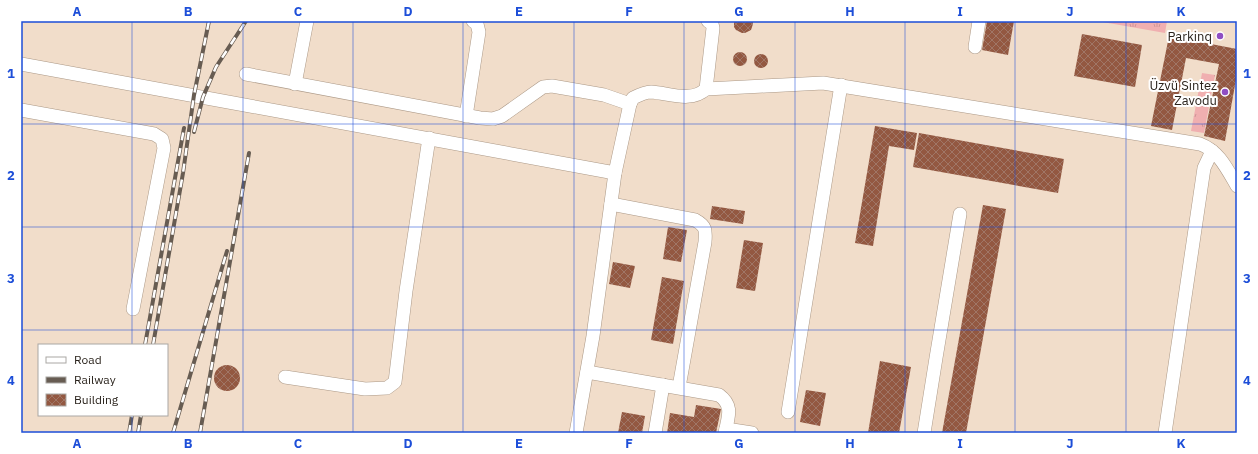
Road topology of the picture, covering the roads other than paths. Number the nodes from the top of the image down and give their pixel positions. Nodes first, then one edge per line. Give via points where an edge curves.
1 (307, 21) edge
2 (473, 21) edge
3 (708, 21) edge
4 (979, 21) edge
5 (975, 47) dead end
6 (21, 64) edge
7 (246, 74) dead end
8 (295, 84) junction
9 (841, 85) junction
10 (706, 89) junction
11 (630, 104) junction
12 (21, 110) edge
13 (466, 116) junction
14 (429, 138) junction
15 (1212, 151) junction
16 (615, 172) junction
17 (1237, 186) edge
18 (611, 204) junction
19 (960, 214) dead end
20 (133, 309) dead end
21 (587, 372) junction
22 (285, 377) dead end
23 (663, 385) junction
24 (678, 387) junction
25 (788, 412) dead end
26 (725, 431) edge
27 (576, 433) edge
28 (655, 433) edge
29 (752, 433) edge
30 (924, 433) edge
31 (1165, 433) edge

1 - 8 lane
2 - 13 lane via 479,32
3 - 10 lane via 713,28
4 - 5 lane
6 - 14 lane
7 - 8 lane
8 - 13 lane
9 - 10 lane via 799,83
9 - 15 lane via 1200,144
9 - 25 lane
10 - 11 lane via 700,94 685,96 650,92 633,98
11 - 13 lane via 604,95 552,86 543,87 502,116 493,119
11 - 16 lane
12 - 20 lane via 154,134 162,139 164,148
14 - 16 lane
14 - 22 lane via 395,382 387,388 365,389
15 - 17 lane
15 - 31 lane via 1204,168
16 - 18 lane
18 - 21 lane
18 - 24 lane via 695,220 702,224 706,232
19 - 30 lane
21 - 23 lane
21 - 27 lane
23 - 24 lane
23 - 28 lane
24 - 26 lane via 719,395 726,400 729,407
26 - 29 lane

